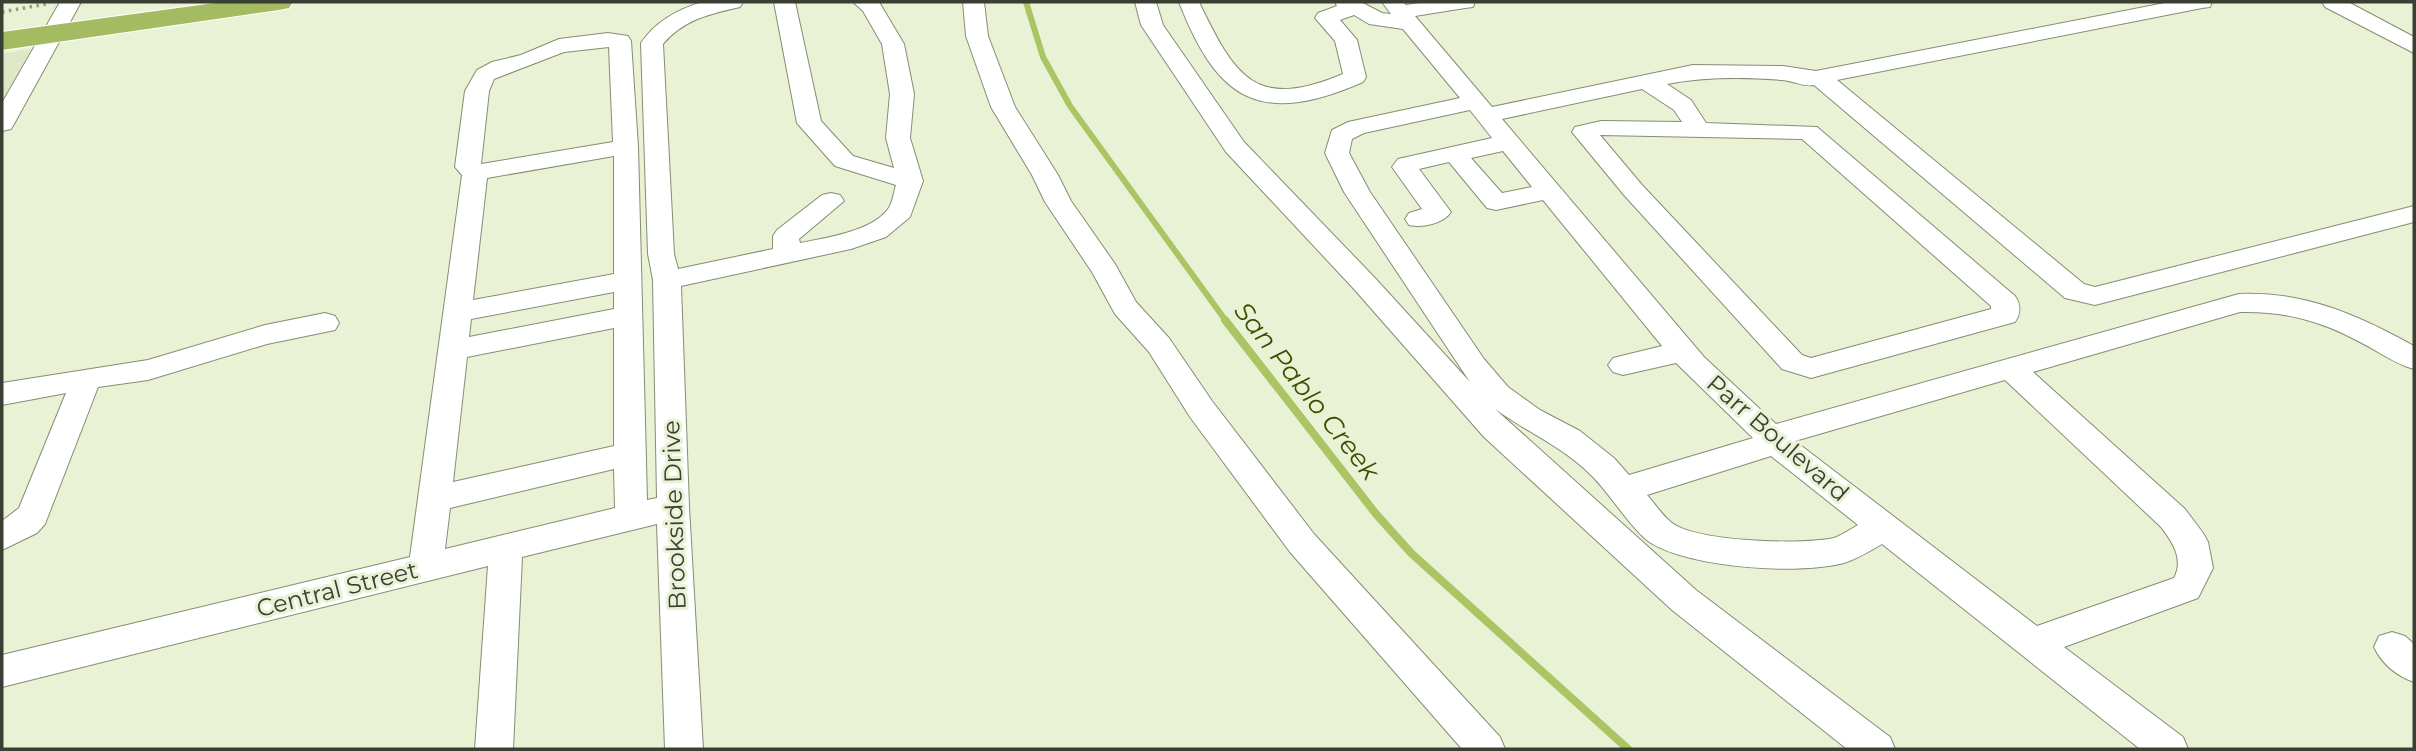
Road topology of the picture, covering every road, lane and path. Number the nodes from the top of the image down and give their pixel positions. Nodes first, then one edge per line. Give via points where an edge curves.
1 (131, 2) edge
2 (279, 2) edge
3 (732, 2) edge
4 (784, 2) edge
5 (864, 2) edge
6 (973, 2) edge
7 (1146, 2) edge
8 (1189, 2) edge
9 (1458, 2) edge
10 (2202, 2) edge
11 (2333, 2) edge
12 (1349, 5) edge
13 (2, 12) edge
14 (60, 12) edge
15 (1401, 12) edge
16 (2, 20) edge
17 (2, 41) edge
18 (2414, 46) edge
19 (1820, 78) junction
20 (1656, 83) junction
21 (1481, 108) junction
22 (2, 124) edge
23 (1696, 128) junction
24 (1509, 142) junction
25 (626, 147) junction
26 (1455, 153) junction
27 (475, 173) junction
28 (910, 181) junction
29 (1550, 191) junction
30 (831, 201) dead end
31 (2414, 214) edge
32 (1418, 219) dead end
33 (787, 254) junction
34 (627, 281) junction
35 (667, 281) junction
36 (458, 312) junction
37 (628, 316) junction
38 (325, 323) dead end
39 (453, 350) junction
40 (1683, 351) junction
41 (2414, 359) edge
42 (1623, 365) dead end
43 (2010, 368) junction
44 (87, 378) junction
45 (8, 393) edge
46 (2, 421) edge
47 (1773, 440) junction
48 (629, 454) junction
49 (1625, 489) junction
50 (435, 499) junction
51 (673, 507) junction
52 (631, 517) junction
53 (1884, 527) junction
54 (2, 537) edge
55 (506, 548) junction
56 (426, 567) junction
57 (2032, 642) junction
58 (2, 671) edge
59 (494, 749) edge
60 (684, 749) edge
61 (1486, 749) edge
62 (1876, 749) edge
63 (2169, 749) edge

1 - 14 highway
2 - 14 highway
3 - 35 street, Brookside Drive via 676,19 652,43 661,254
4 - 28 street via 809,123 844,162
5 - 28 street via 893,44 902,93 898,138
6 - 61 street via 978,36 1003,107 1125,307 1159,345 1302,543
7 - 62 street via 1152,25 1235,147 1495,429 1684,600
8 - 12 street via 1227,70 1246,89 1267,97 1331,88 1356,77 1346,40 1326,18
9 - 15 street
10 - 19 street
11 - 18 street
12 - 15 street via 1377,19
13 - 14 path
14 - 16 highway
14 - 17 highway
14 - 22 street
15 - 21 street, Parr Boulevard
19 - 20 street
19 - 31 street via 2075,291 2095,296
20 - 21 street
20 - 23 street via 1655,97 1679,120
21 - 24 street, Parr Boulevard
21 - 49 street via 1357,127 1341,135 1337,153 1357,192 1497,395 1569,439
23 - 23 street via 1584,132 1793,362 1811,368 2005,316 2005,303 1808,132
24 - 26 street
24 - 29 street, Parr Boulevard
25 - 27 street
25 - 27 street via 620,41 567,44 485,75 477,91 468,167
25 - 34 street
26 - 29 street via 1496,202
26 - 32 street via 1405,167 1438,212
27 - 36 street
28 - 33 street via 901,211 877,231
29 - 40 street, Parr Boulevard
30 - 33 street via 786,236
33 - 35 street
34 - 36 street
34 - 37 street
35 - 51 street, Brookside Drive
36 - 39 street
37 - 39 street
37 - 48 street
38 - 44 street via 265,335 148,370
39 - 50 street
40 - 42 street
40 - 47 street, Parr Boulevard
41 - 43 street via 2326,313 2264,301 2216,310
43 - 47 street
43 - 57 street via 2173,518 2191,542 2196,568 2186,588
44 - 45 street
44 - 54 street via 33,515
45 - 46 street
47 - 49 street
47 - 53 street, Parr Boulevard
48 - 50 street
48 - 52 street
49 - 53 street via 1661,534 1698,548 1814,554 1842,550
50 - 56 street
51 - 52 street, Central Street
51 - 60 street, Brookside Drive
52 - 55 street, Central Street
53 - 57 street, Parr Boulevard
55 - 56 street, Central Street
55 - 59 street
56 - 58 street, Central Street
57 - 63 street, Parr Boulevard

